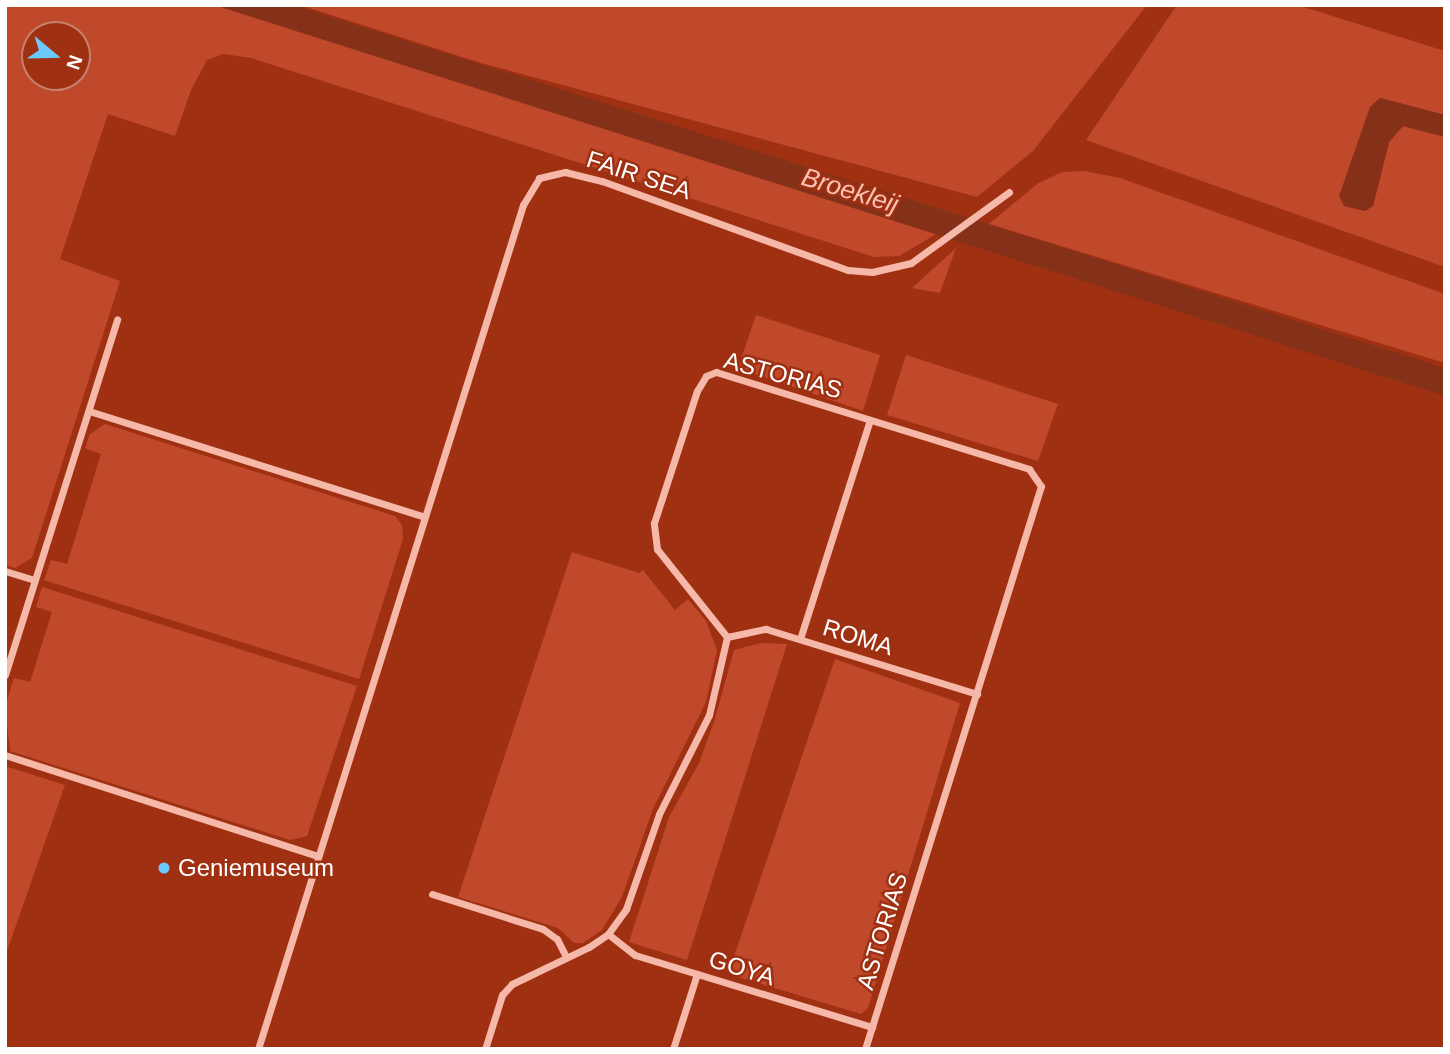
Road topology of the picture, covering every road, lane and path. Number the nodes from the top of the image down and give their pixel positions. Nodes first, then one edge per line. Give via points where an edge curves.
1 (1009, 192) dead end
2 (117, 319) dead end
3 (89, 411) junction
4 (870, 419) junction
5 (425, 517) junction
6 (5, 571) edge
7 (34, 580) junction
8 (727, 638) junction
9 (800, 639) junction
10 (5, 675) edge
11 (977, 694) junction
12 (5, 755) edge
13 (318, 856) junction
14 (432, 894) dead end
15 (608, 934) junction
16 (566, 957) junction
17 (697, 974) junction
18 (872, 1027) junction
19 (258, 1049) edge
20 (485, 1049) edge
21 (673, 1049) edge
22 (866, 1049) edge

1 - 5 street, FAIR SEA via 933,248 893,269 848,270 603,181 565,172 540,178 523,205
2 - 3 street
3 - 5 street
3 - 7 street
4 - 8 street, ASTORIAS via 729,375 716,372 706,376 654,523 654,538 657,549
4 - 9 street
4 - 11 street, ASTORIAS via 1029,469 1041,486
5 - 13 street, FAIR SEA
6 - 7 street
7 - 10 street
8 - 9 street, ROMA via 766,629
8 - 15 street via 709,715 659,814 625,909
9 - 11 street, ROMA
11 - 18 street, ASTORIAS
12 - 13 street
13 - 19 street, FAIR SEA
14 - 16 street via 543,929 557,939
15 - 16 street
15 - 17 street, GOYA via 635,955
16 - 20 street via 512,984 502,995
17 - 18 street, GOYA
17 - 21 street
18 - 22 street, ASTORIAS

